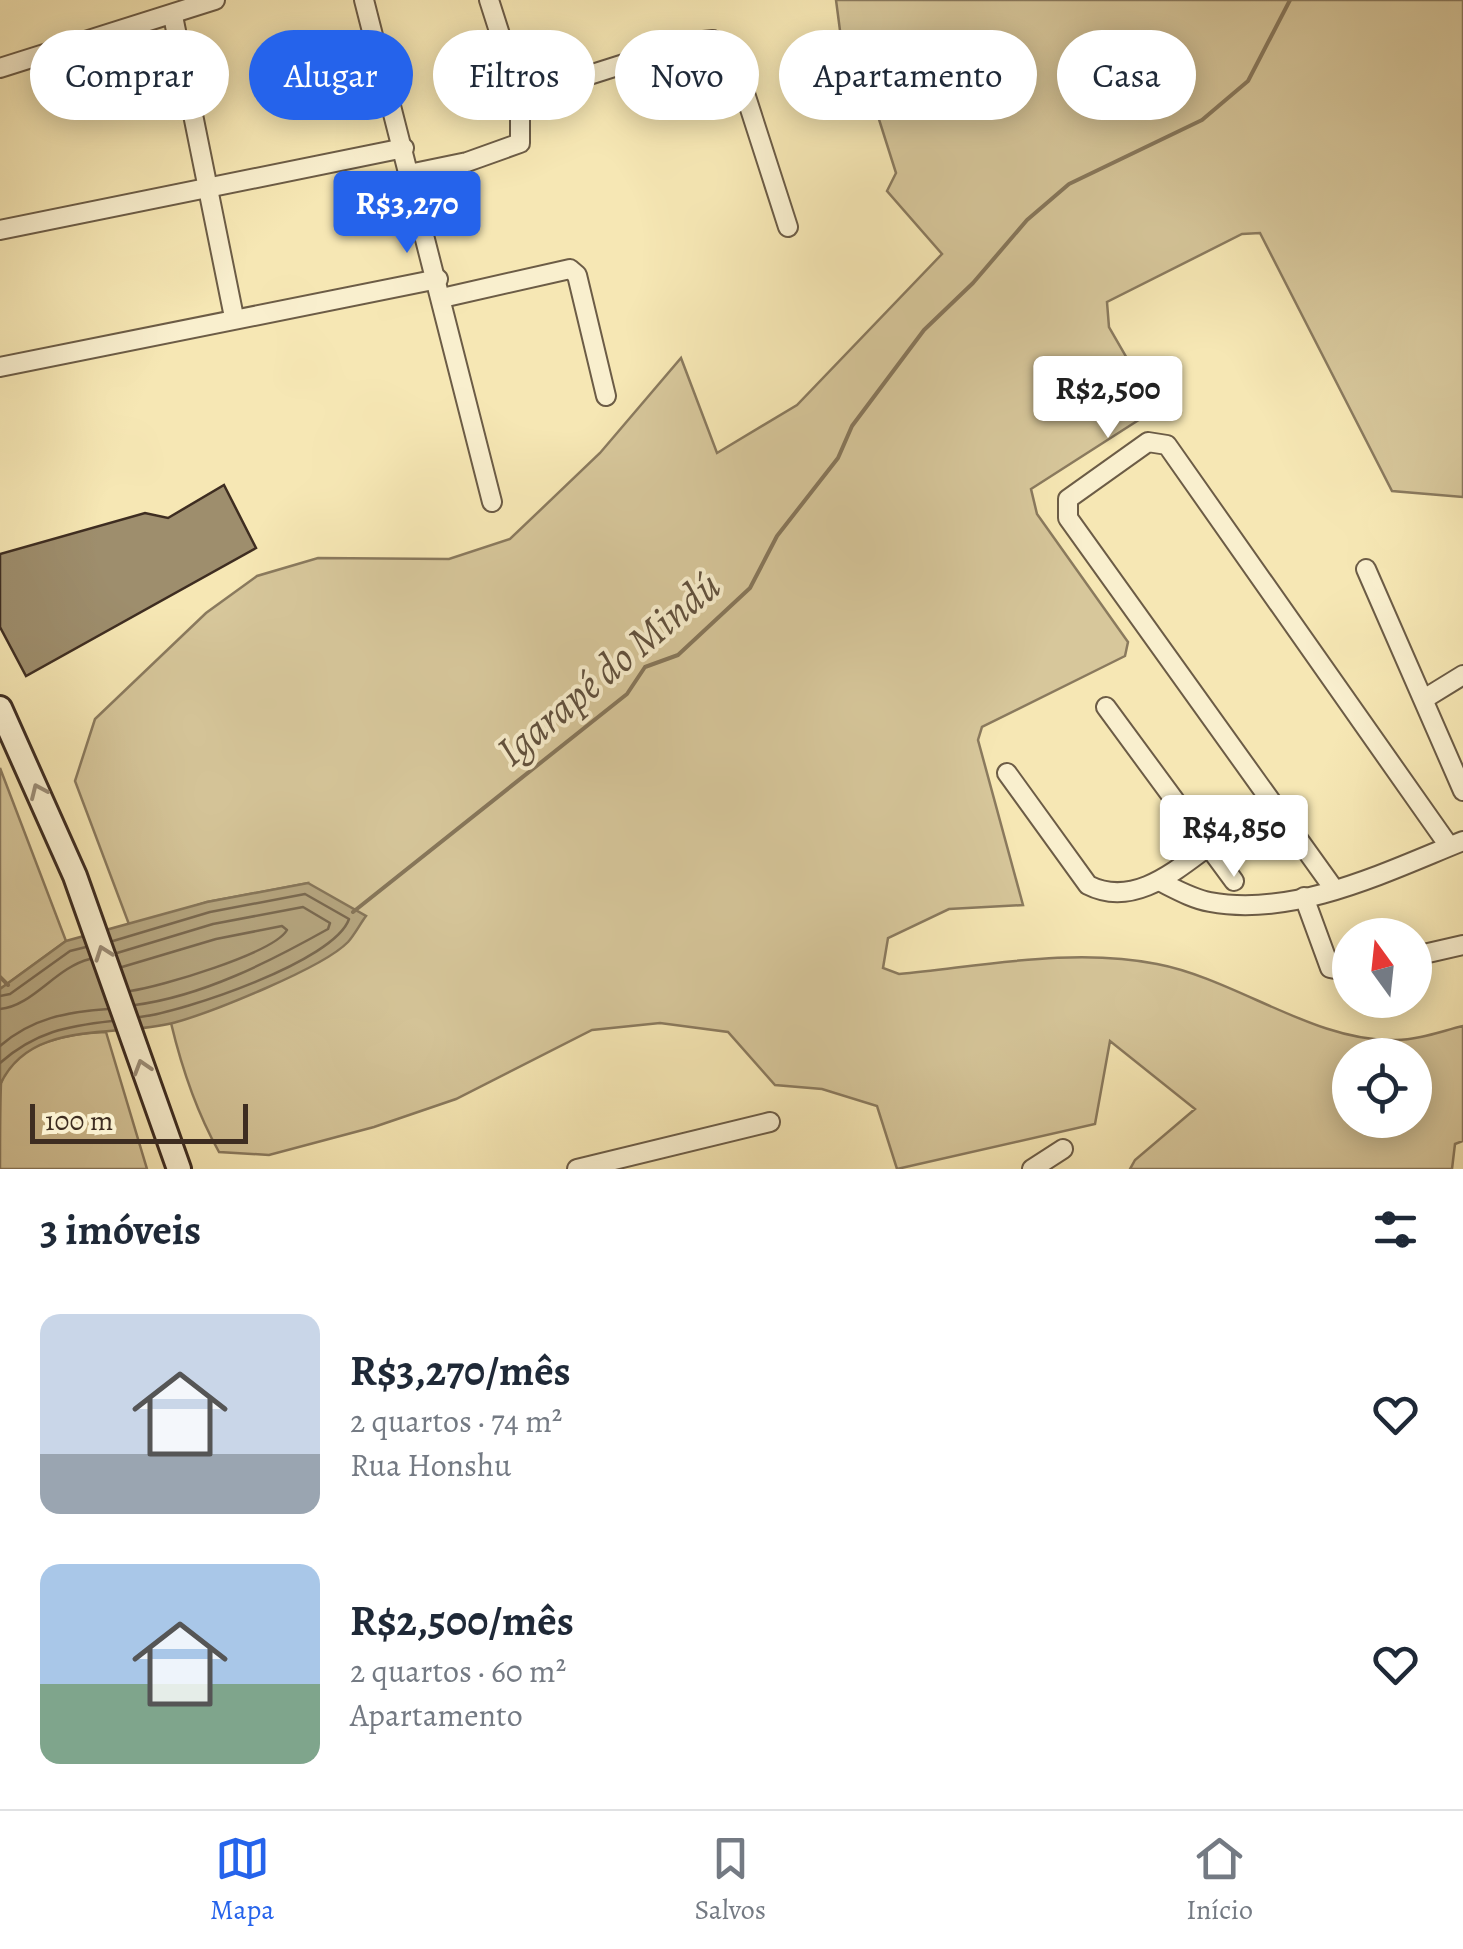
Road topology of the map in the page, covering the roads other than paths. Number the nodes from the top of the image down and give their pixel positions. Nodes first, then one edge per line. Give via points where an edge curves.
1 (215, 0) edge
2 (364, 0) edge
3 (489, 0) edge
4 (173, 16) junction
5 (498, 30) edge
6 (0, 68) edge
7 (595, 74) edge
8 (521, 120) edge
9 (404, 148) junction
10 (410, 174) junction
11 (206, 190) junction
12 (788, 227) dead end
13 (0, 230) edge
14 (440, 288) junction
15 (234, 317) junction
16 (0, 367) edge
17 (606, 396) dead end
18 (492, 502) dead end
19 (1366, 569) dead end
20 (1463, 675) edge
21 (1424, 699) junction
22 (1106, 706) dead end
23 (0, 708) edge
24 (1007, 773) dead end
25 (1463, 791) edge
26 (1456, 844) edge
27 (1209, 846) junction
28 (1234, 881) dead end
29 (1161, 882) junction
30 (1334, 889) junction
31 (1304, 897) junction
32 (1463, 945) edge
33 (1432, 952) edge
34 (1332, 968) edge
35 (770, 1122) dead end
36 (1063, 1150) dead end
37 (180, 1169) edge
38 (577, 1169) edge
39 (1032, 1169) edge

1 - 4 street
2 - 9 street
3 - 5 street
4 - 6 street
4 - 11 street
7 - 12 street via 693,42 713,40 731,50
8 - 10 street via 515,148
9 - 10 street
9 - 11 street
10 - 14 street
11 - 13 street
11 - 15 street
14 - 15 street
14 - 17 street via 570,269 577,275
14 - 18 street
15 - 16 street
19 - 21 street
20 - 21 street
21 - 25 street
22 - 27 street
37 -> 23 main road via 75,876
24 - 29 street via 1088,885 1129,891
26 - 30 street
26 - 30 street via 1167,445 1148,442 1068,499 1068,518
27 - 28 street
27 - 29 street
29 - 31 street via 1216,904
30 - 31 street
31 - 34 street
32 - 33 street
35 - 38 street
36 - 39 street

